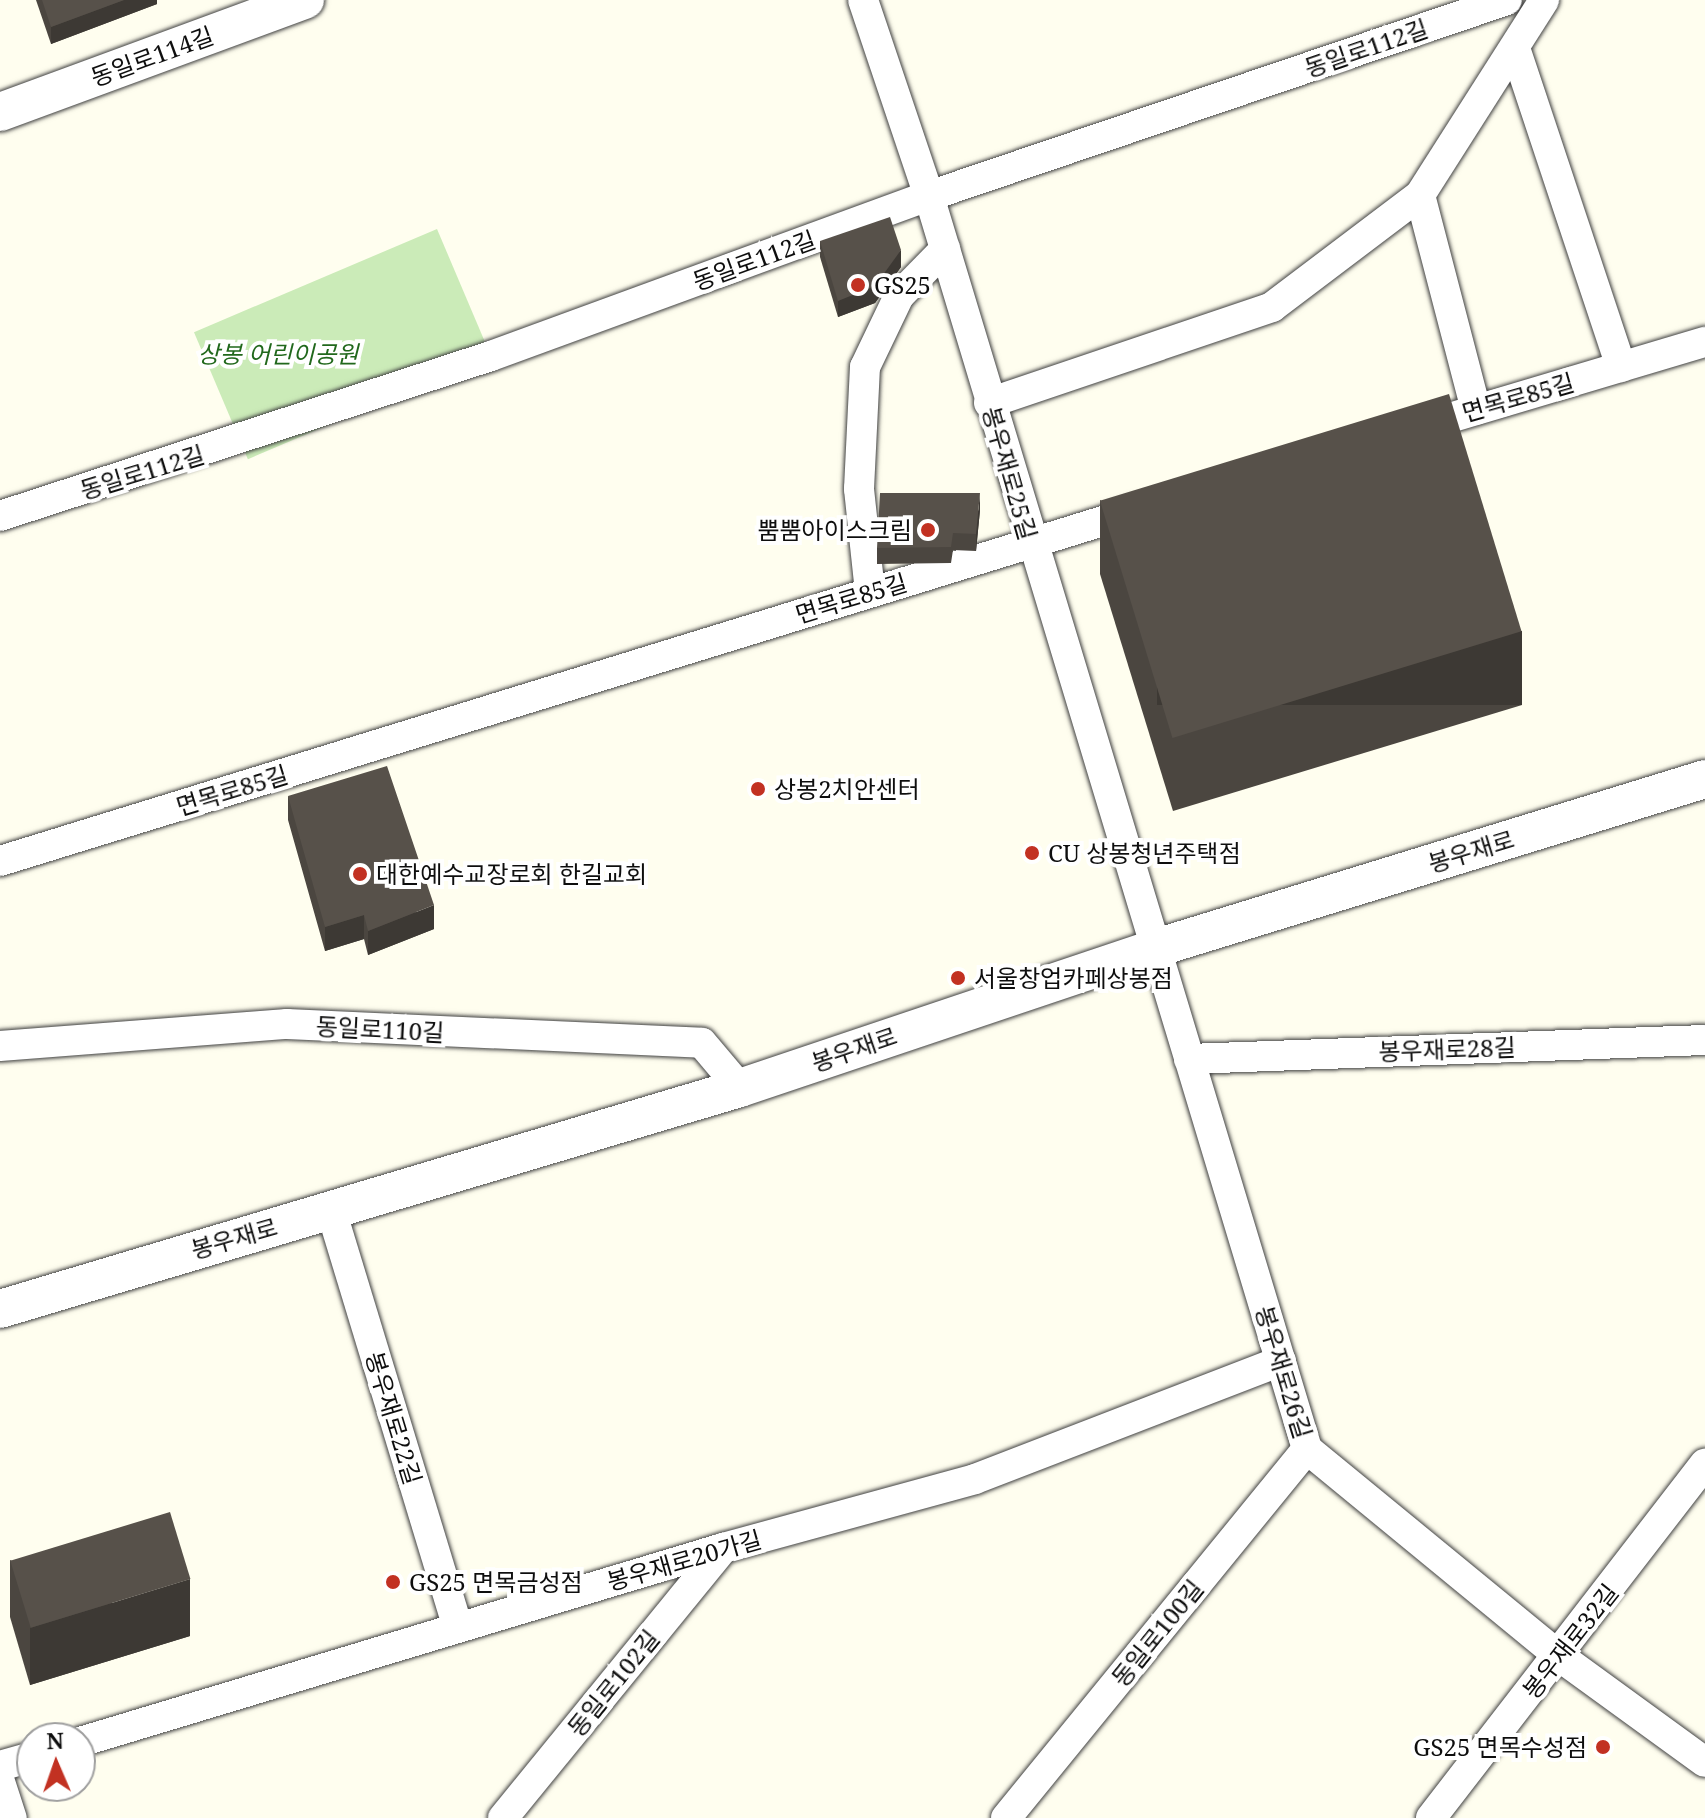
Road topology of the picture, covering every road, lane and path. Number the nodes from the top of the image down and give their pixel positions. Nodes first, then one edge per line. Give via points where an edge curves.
1 (305, 0) edge
2 (863, 0) edge
3 (1507, 0) edge
4 (1544, 0) edge
5 (1516, 51) junction
6 (0, 112) edge
7 (1420, 195) junction
8 (929, 196) junction
9 (945, 249) junction
10 (1705, 342) edge
11 (1621, 367) junction
12 (989, 403) junction
13 (1476, 410) junction
14 (1387, 436) edge
15 (1164, 502) edge
16 (0, 516) edge
17 (1031, 542) junction
18 (870, 592) junction
19 (1705, 779) edge
20 (0, 861) edge
21 (1156, 948) junction
22 (1705, 1040) edge
23 (0, 1046) edge
24 (1189, 1059) junction
25 (740, 1088) junction
26 (331, 1210) junction
27 (0, 1309) edge
28 (1281, 1361) junction
29 (1307, 1449) junction
30 (1705, 1463) edge
31 (723, 1548) junction
32 (458, 1627) junction
33 (1559, 1656) junction
34 (96, 1737) edge
35 (1705, 1762) edge
36 (0, 1782) edge
37 (12, 1818) edge
38 (503, 1818) edge
39 (1006, 1818) edge
40 (1431, 1818) edge

1 - 6 street, 동일로114길
2 - 8 street, 봉우재로25길
3 - 8 street, 동일로112길
4 - 5 street
5 - 7 street
5 - 11 street
7 - 12 street via 1272,307
7 - 13 street
8 - 9 street, 봉우재로25길
8 - 16 street, 동일로112길 via 491,356
9 - 12 street, 봉우재로25길
9 - 18 street via 899,296 865,367 859,489
10 - 11 street, 면목로85길
11 - 13 street, 면목로85길
12 - 17 street, 봉우재로25길
13 - 14 street, 면목로85길
15 - 17 street, 면목로85길
17 - 18 street, 면목로85길
17 - 21 street, 봉우재로25길
18 - 20 street, 면목로85길
19 - 21 street, 봉우재로
21 - 24 street, 봉우재로26길
21 - 25 street, 봉우재로
22 - 24 street, 봉우재로28길
23 - 25 street, 동일로110길 via 287,1024 702,1043
24 - 28 street, 봉우재로26길
25 - 26 street, 봉우재로
26 - 27 street, 봉우재로
26 - 32 street, 봉우재로22길
28 - 29 street, 봉우재로26길
28 - 31 street, 봉우재로20가길 via 975,1479
29 - 33 street, 봉우재로26길
29 - 39 street, 동일로100길
30 - 33 street, 봉우재로32길
31 - 32 street, 봉우재로20가길
31 - 38 street, 동일로102길
32 - 34 street, 봉우재로20가길
33 - 35 street, 봉우재로26길
33 - 40 street, 봉우재로32길
36 - 37 street

